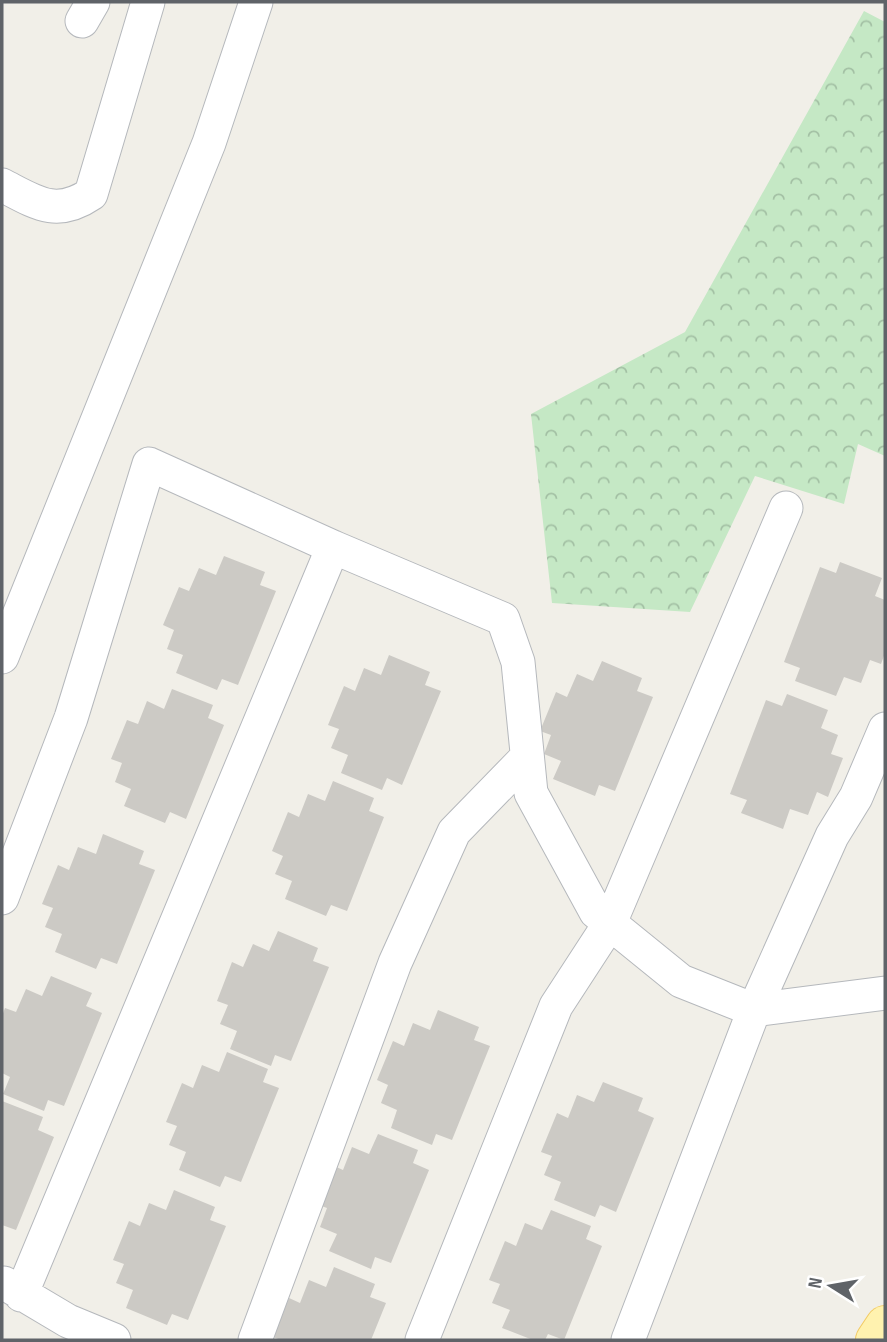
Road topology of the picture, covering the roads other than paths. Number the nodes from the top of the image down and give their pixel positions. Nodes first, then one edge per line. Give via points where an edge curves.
1 (148, 2) edge
2 (256, 2) edge
3 (2, 185) edge
4 (786, 508) dead end
5 (333, 547) junction
6 (2, 657) edge
7 (885, 729) edge
8 (527, 757) junction
9 (871, 798) edge
10 (2, 898) edge
11 (610, 923) junction
12 (885, 993) edge
13 (754, 1010) junction
14 (12, 1288) edge
15 (885, 1325) edge
16 (114, 1340) edge
17 (255, 1340) edge
18 (422, 1340) edge
19 (628, 1340) edge
20 (875, 1340) edge

1 - 3 street via 91,194 70,206 53,207
2 - 6 street via 209,143
4 - 11 street
5 - 8 street via 503,619 517,662
5 - 10 street via 149,464 71,718
5 - 14 street
7 - 9 street
8 - 11 street via 531,793 596,912
8 - 17 street via 454,832 395,963
9 - 13 street via 832,836
11 - 13 street via 681,981
11 - 18 street via 556,1006
12 - 13 street
13 - 19 street
14 - 16 street via 68,1321
15 - 20 main road

